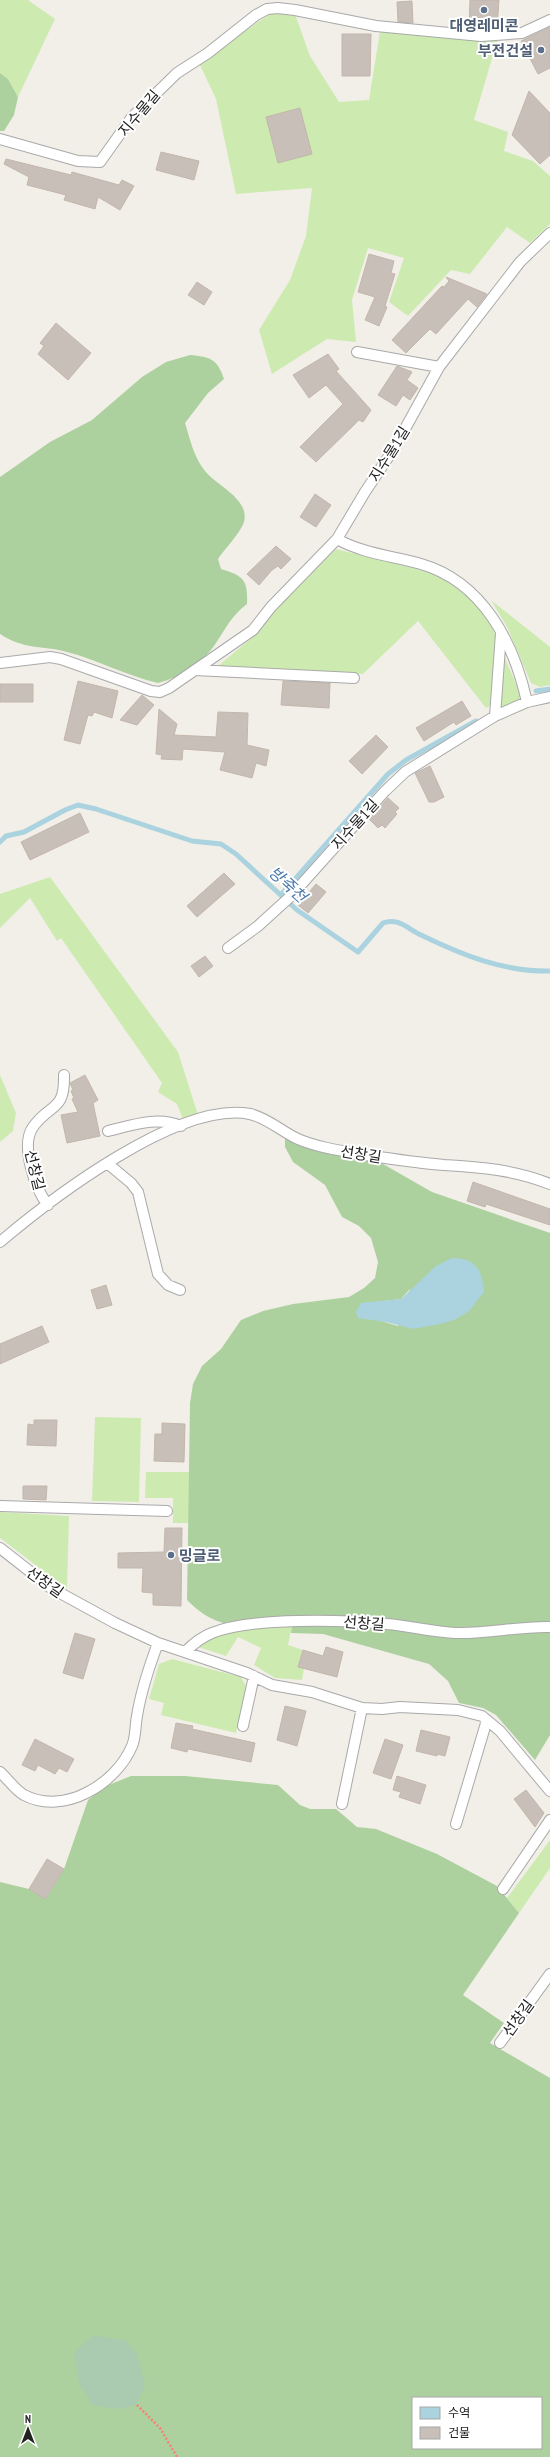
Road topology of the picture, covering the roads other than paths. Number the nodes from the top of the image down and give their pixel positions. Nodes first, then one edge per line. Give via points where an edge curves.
1 (267, 5) edge
2 (550, 20) edge
3 (0, 139) edge
4 (550, 233) edge
5 (357, 352) dead end
6 (439, 367) junction
7 (337, 539) junction
8 (501, 633) junction
9 (0, 663) edge
10 (195, 670) junction
11 (354, 678) dead end
12 (550, 697) edge
13 (528, 702) junction
14 (495, 716) junction
15 (228, 948) dead end
16 (64, 1075) dead end
17 (181, 1126) junction
18 (108, 1131) dead end
19 (107, 1163) junction
20 (549, 1182) edge
21 (48, 1205) junction
22 (0, 1242) edge
23 (180, 1290) dead end
24 (0, 1506) edge
25 (167, 1511) dead end
26 (0, 1548) edge
27 (550, 1627) edge
28 (158, 1643) junction
29 (185, 1652) junction
30 (254, 1676) junction
31 (362, 1708) junction
32 (487, 1720) junction
33 (243, 1726) dead end
34 (0, 1772) edge
35 (550, 1791) edge
36 (342, 1804) dead end
37 (550, 1820) edge
38 (456, 1824) dead end
39 (503, 1889) dead end
40 (550, 1974) edge
41 (500, 2043) dead end

1 - 2 lane, 지수물길 via 408,30 481,36 522,33
1 - 3 lane, 지수물길 via 158,90 132,117 100,162 78,160
4 - 6 lane, 지수물1길 via 517,266
5 - 6 lane
6 - 7 lane, 지수물1길 via 395,447
7 - 8 lane via 368,552 442,571 475,594
7 - 10 lane, 지수물1길 via 271,607 253,630
8 - 13 lane via 519,672
8 - 14 lane
9 - 10 lane, 지수물1길 via 50,657 160,692
10 - 11 lane
12 - 13 lane, 지수물1길
13 - 14 lane, 지수물1길
14 - 15 lane, 지수물1길 via 405,772 282,905
16 - 21 lane, 선창길 via 62,1096 58,1104 37,1122 28,1138 36,1185
17 - 18 lane via 168,1121 150,1121
17 - 19 lane, 선창길 via 145,1141
17 - 20 lane, 선창길 via 225,1113 251,1114 265,1119 298,1139 316,1145 409,1161 503,1170
19 - 21 lane, 선창길
19 - 23 lane via 138,1192 158,1274 168,1285
21 - 22 lane, 선창길
24 - 25 lane
26 - 28 lane, 선창길 via 51,1588 83,1607
27 - 29 lane, 선창길 via 528,1626 458,1633 341,1621 268,1624 227,1628 212,1633 197,1641
28 - 29 lane, 선창길
28 - 34 lane via 144,1683 133,1745 125,1760 102,1782 80,1797 51,1802 35,1800 23,1794
29 - 30 lane, 선창길
30 - 31 lane, 선창길 via 272,1684 312,1692
30 - 33 lane
31 - 32 lane, 선창길 via 458,1710 482,1716
31 - 36 lane
32 - 35 lane, 선창길 via 500,1731
32 - 38 lane
37 - 39 lane
40 - 41 lane, 선창길

